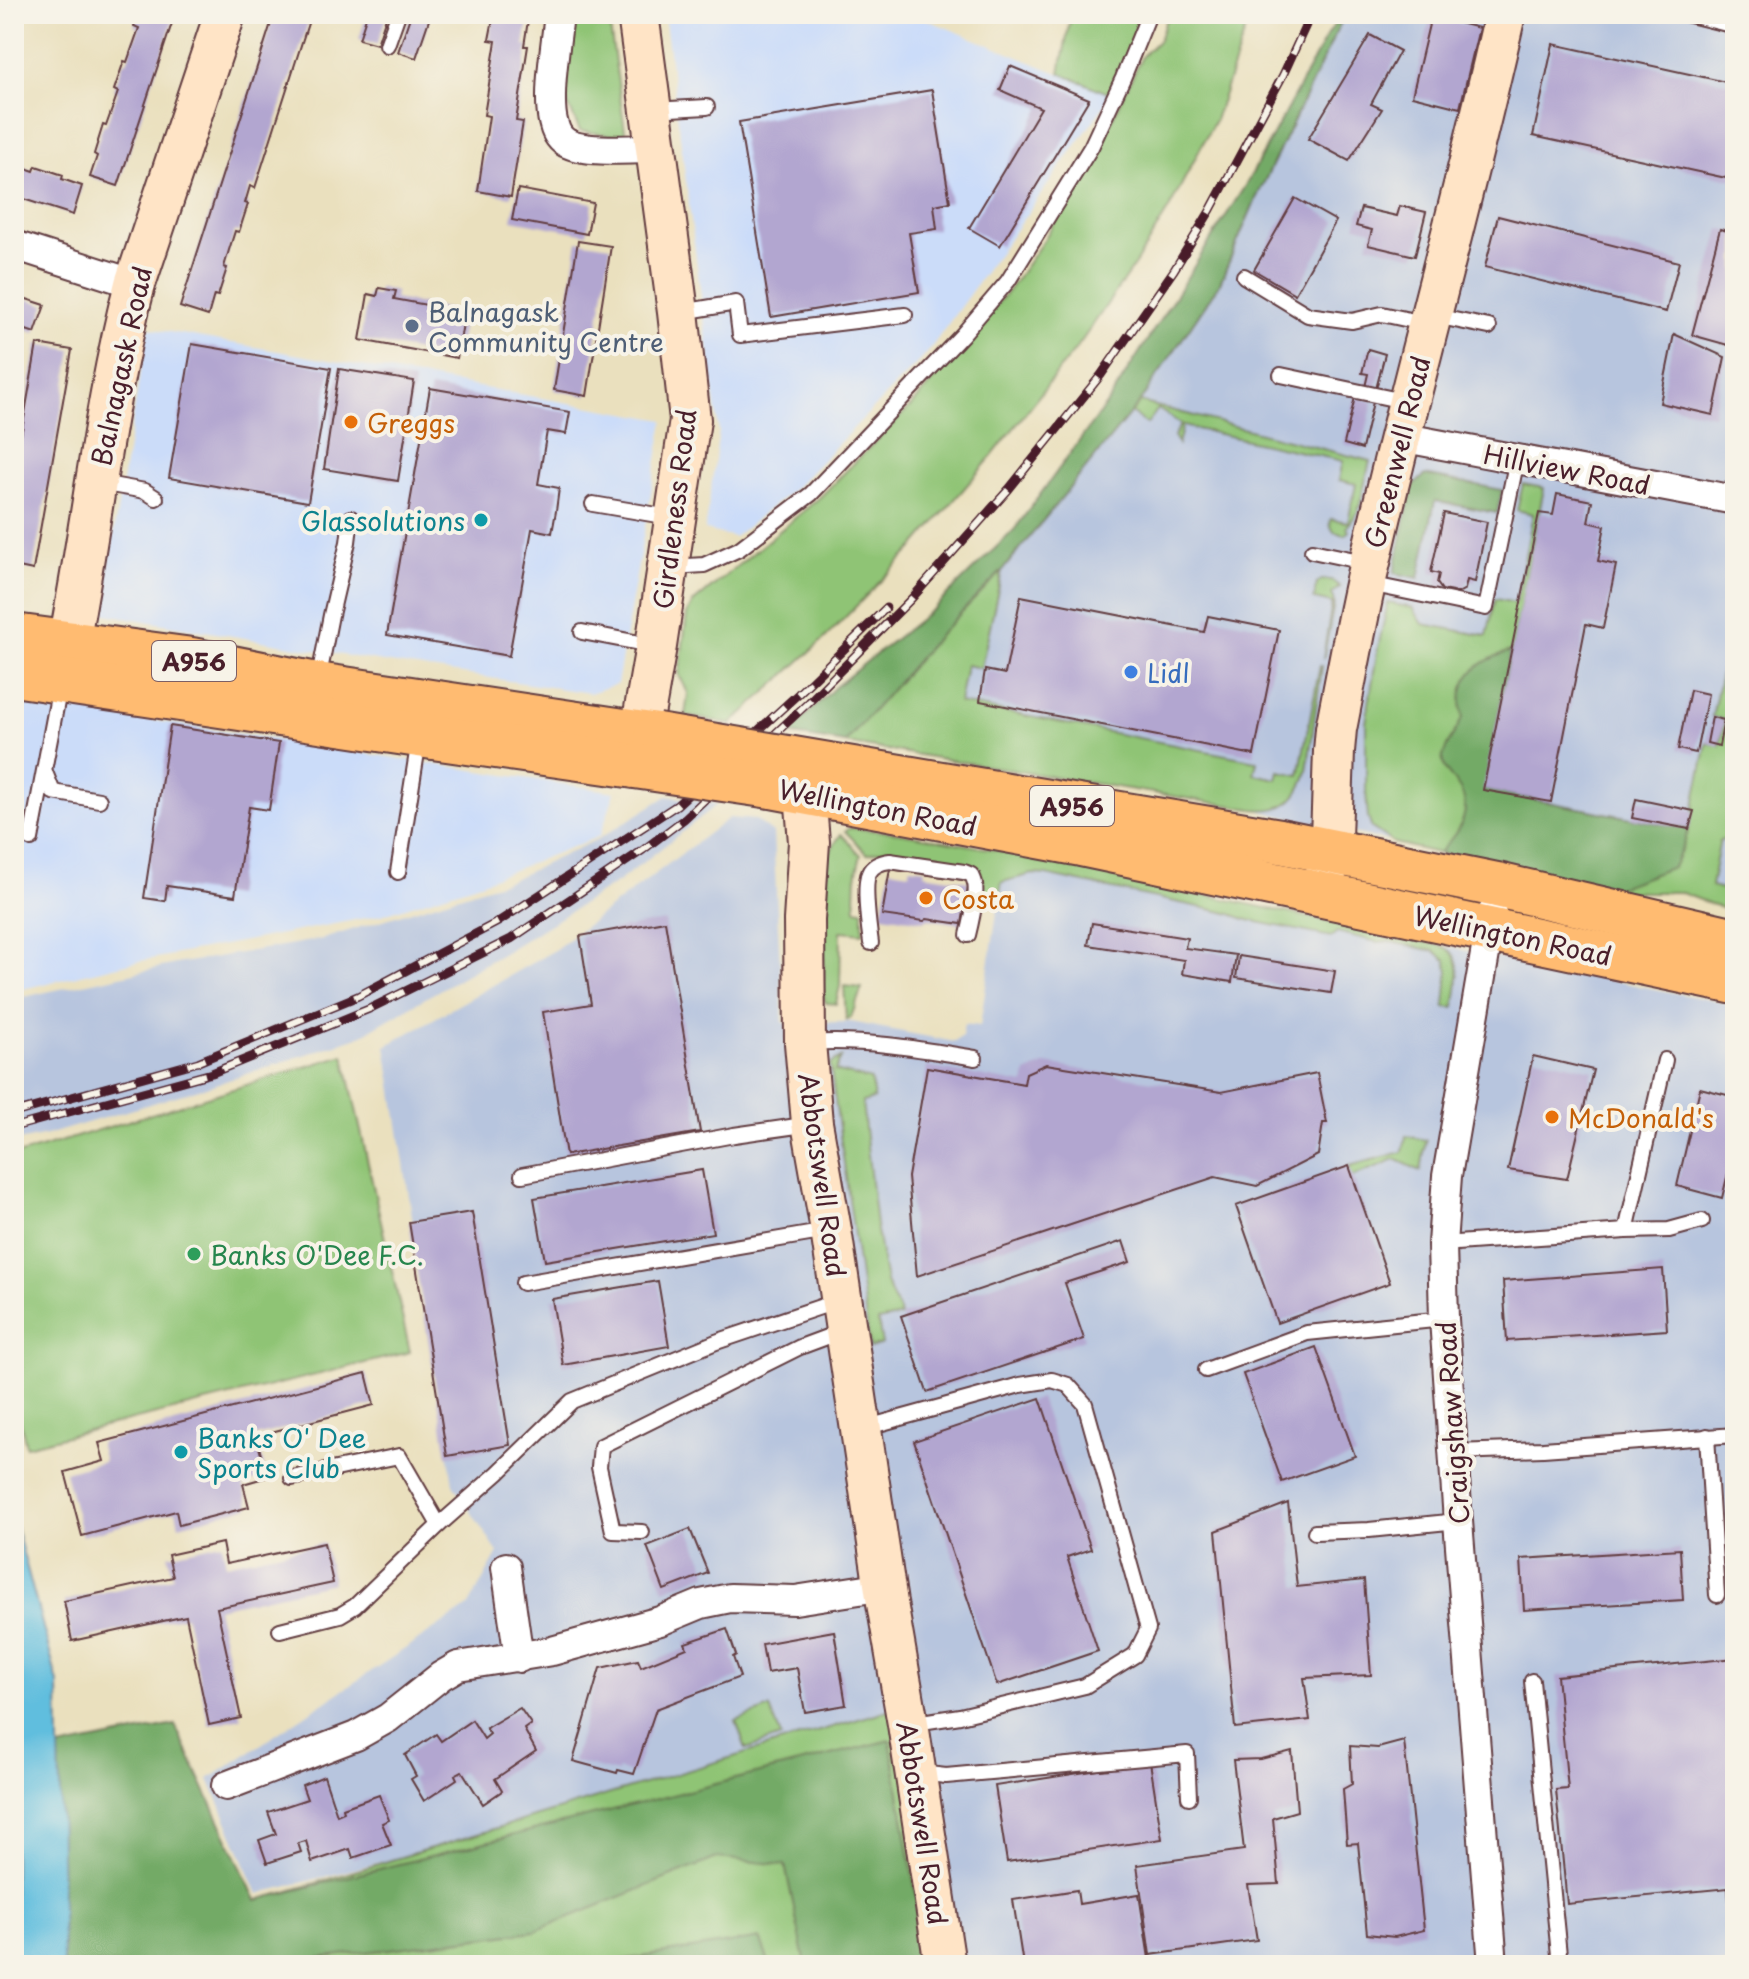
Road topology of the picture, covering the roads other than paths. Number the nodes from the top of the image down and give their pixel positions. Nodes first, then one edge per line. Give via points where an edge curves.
1 (225, 14) edge
2 (398, 14) edge
3 (559, 14) edge
4 (638, 14) edge
5 (1149, 14) edge
6 (1505, 14) edge
7 (1686, 14) edge
8 (1735, 26) edge
9 (387, 45) dead end
10 (707, 107) dead end
11 (650, 111) junction
12 (655, 149) junction
13 (14, 245) edge
14 (1244, 276) dead end
15 (135, 284) junction
16 (678, 312) junction
17 (905, 315) dead end
18 (1430, 320) junction
19 (1489, 327) dead end
20 (1281, 375) dead end
21 (1404, 420) junction
22 (1517, 459) junction
23 (96, 483) junction
24 (156, 498) dead end
25 (1735, 500) edge
26 (593, 504) dead end
27 (351, 518) dead end
28 (675, 518) junction
29 (1312, 551) dead end
30 (667, 568) junction
31 (1368, 573) junction
32 (582, 632) dead end
33 (14, 636) edge
34 (656, 646) junction
35 (65, 662) junction
36 (14, 674) edge
37 (317, 685) junction
38 (419, 735) junction
39 (644, 745) junction
40 (44, 772) junction
41 (794, 775) junction
42 (99, 800) dead end
43 (31, 839) dead end
44 (1330, 852) junction
45 (398, 872) dead end
46 (1497, 885) junction
47 (1323, 895) junction
48 (1490, 930) junction
49 (968, 935) dead end
50 (1735, 940) edge
51 (871, 943) dead end
52 (1735, 982) edge
53 (805, 1043) junction
54 (975, 1058) dead end
55 (1665, 1060) dead end
56 (812, 1123) junction
57 (522, 1175) dead end
58 (1702, 1221) dead end
59 (831, 1230) junction
60 (1626, 1231) junction
61 (1442, 1244) junction
62 (523, 1283) dead end
63 (844, 1315) junction
64 (1444, 1319) junction
65 (1206, 1370) dead end
66 (861, 1429) junction
67 (1735, 1435) edge
68 (1707, 1436) junction
69 (1454, 1452) junction
70 (292, 1478) dead end
71 (1458, 1521) junction
72 (439, 1525) junction
73 (642, 1532) dead end
74 (1315, 1532) dead end
75 (506, 1567) dead end
76 (885, 1586) junction
77 (1717, 1595) dead end
78 (280, 1630) dead end
79 (519, 1658) junction
80 (1532, 1681) dead end
81 (908, 1724) junction
82 (916, 1773) junction
83 (226, 1786) dead end
84 (1189, 1797) dead end
85 (945, 1965) edge
86 (1493, 1965) edge
87 (1560, 1965) edge

1 - 15 street, Balnagask Road
2 - 9 lane
3 - 12 street via 551,107 559,136 583,148
4 - 11 street, Girdleness Road
5 - 30 lane via 1091,147 1008,281 962,335 811,494 739,549 704,565
6 - 18 street, Greenwell Road
7 - 8 lane
10 - 11 lane
11 - 12 street, Girdleness Road
12 - 16 street, Girdleness Road
13 - 15 street
14 - 18 lane via 1308,315 1352,321 1382,314
15 - 23 street, Balnagask Road
16 - 17 lane via 736,303 740,335
16 - 28 street, Girdleness Road via 690,420
18 - 19 lane
18 - 21 street, Greenwell Road
20 - 21 lane
21 - 22 street, Hillview Road
21 - 31 street, Greenwell Road
22 - 25 street, Hillview Road
22 - 31 lane via 1486,608
23 - 24 lane via 145,491
23 - 35 street, Balnagask Road
26 - 28 lane
27 - 37 lane
28 - 30 street, Girdleness Road
29 - 31 lane
30 - 34 street, Girdleness Road
31 - 44 street, Greenwell Road via 1336,729
32 - 34 lane
33 - 35 main road, Wellington Road / A956
34 - 39 street, Girdleness Road
35 - 36 main road, Wellington Road / A956
35 - 37 main road, Wellington Road / A956 via 192,660
35 - 38 main road, Wellington Road / A956
35 - 40 lane
37 - 39 main road, Wellington Road / A956
38 - 39 main road, Wellington Road / A956
38 - 45 lane
39 - 41 main road, Wellington Road / A956, bridge
40 - 42 lane via 53,792
40 - 43 lane
41 - 44 main road, Wellington Road / A956
41 - 47 main road, Wellington Road / A956
41 - 53 street, Abbotswell Road via 809,842
44 - 46 main road, Wellington Road / A956
44 - 47 street, Greenwell Road
46 - 48 street, Craigshaw Road
46 - 50 main road, Wellington Road / A956
47 - 48 main road, Wellington Road / A956
48 - 52 main road, Wellington Road / A956
48 - 61 street, Craigshaw Road via 1447,1176
49 - 51 lane via 975,889 971,875 890,861 868,875
53 - 54 lane via 903,1047
53 - 56 street, Abbotswell Road
55 - 60 lane
56 - 57 lane
56 - 59 street, Abbotswell Road
58 - 60 lane via 1669,1230
59 - 62 lane
59 - 63 street, Abbotswell Road
60 - 61 lane
61 - 64 street, Craigshaw Road
63 - 66 street, Abbotswell Road
63 - 72 lane via 716,1342 572,1401
63 - 73 lane via 800,1347 601,1446 599,1467 613,1531
64 - 65 lane via 1307,1333
64 - 69 street, Craigshaw Road
66 - 76 street, Abbotswell Road
66 - 81 lane via 1020,1385 1052,1380 1068,1385 1085,1404 1148,1629 1135,1655 1085,1686
67 - 68 lane
68 - 69 lane
68 - 77 lane
69 - 71 street, Craigshaw Road
70 - 72 lane via 399,1456
71 - 74 lane
71 - 86 street, Craigshaw Road
72 - 78 lane via 355,1606 340,1615
75 - 79 street
76 - 79 street via 795,1600 730,1598
76 - 81 street, Abbotswell Road
79 - 83 street via 458,1666 356,1736
80 - 87 lane
81 - 82 street, Abbotswell Road
82 - 84 lane via 946,1776 1187,1754
82 - 85 street, Abbotswell Road

